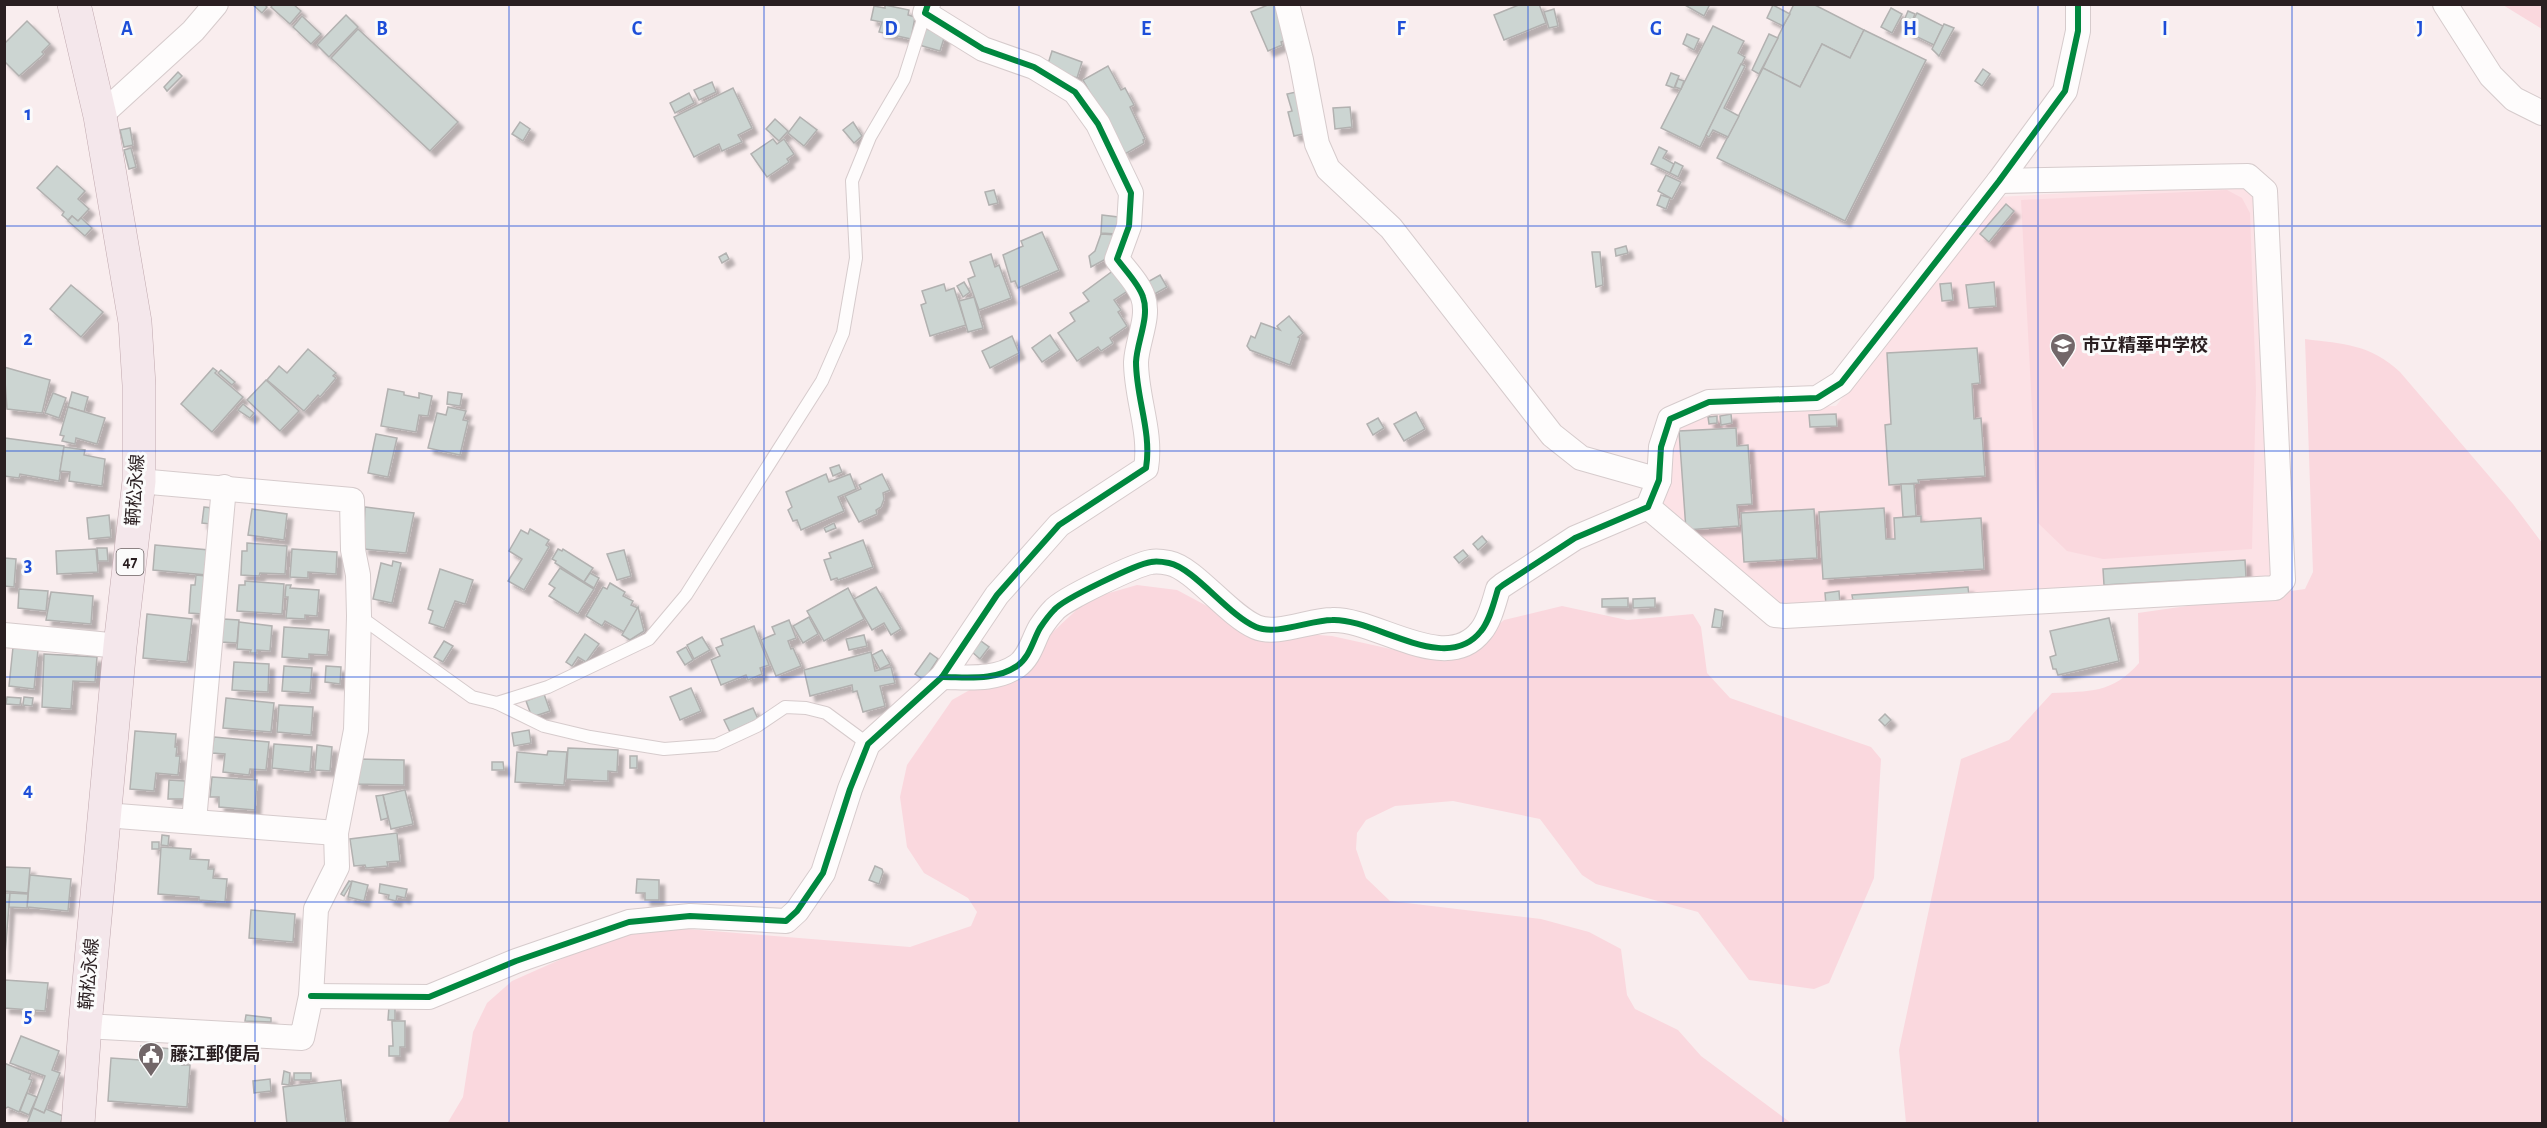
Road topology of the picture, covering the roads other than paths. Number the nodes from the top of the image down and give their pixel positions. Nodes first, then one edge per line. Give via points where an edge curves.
1 (74, 4) edge
2 (216, 4) edge
3 (1287, 4) edge
4 (2078, 4) edge
5 (2445, 4) edge
6 (926, 9) edge
7 (2542, 113) edge
8 (100, 116) junction
9 (1999, 181) junction
10 (1659, 480) junction
11 (139, 481) junction
12 (224, 487) junction
13 (1648, 507) junction
14 (359, 616) junction
15 (4, 635) edge
16 (120, 646) junction
17 (942, 677) junction
18 (497, 703) junction
19 (868, 744) junction
20 (105, 815) junction
21 (194, 821) junction
22 (336, 833) junction
23 (311, 996) junction
24 (85, 1026) junction
25 (78, 1124) edge

1 - 8 main road, 鞆松永線 / 47
2 - 8 street via 193,31
3 - 10 street via 1317,144 1328,170 1391,228 1552,435 1581,458
4 - 9 street via 2078,31 2064,91
5 - 7 street via 2491,76 2514,99
6 - 17 street via 983,49 1034,67 1075,92 1098,124 1131,193 1129,226 1117,259 1143,297 1145,311 1136,361 1150,448 1146,468 1059,525 997,594
6 - 18 lane via 904,79 870,137 852,181 856,258 843,333 822,381 686,595 649,639 548,687
8 - 11 main road, 鞆松永線 / 47 via 135,322
9 - 10 street via 1841,383 1817,398 1709,402 1670,418
9 - 13 street via 2248,176 2265,191 2283,580 2275,588 1775,615
10 - 13 street
11 - 12 street
11 - 16 main road, 鞆松永線 / 47
12 - 14 street via 352,500
12 - 21 street
13 - 17 street via 1575,538 1503,585 1482,631 1455,647 1436,649 1354,622 1333,620 1270,631 1257,628 1183,569 1170,563 1151,562 1074,595 1056,607 1040,628 1027,657 1017,666 988,678
14 - 18 lane via 472,697
14 - 22 street via 356,730
15 - 16 street
16 - 20 main road, 鞆松永線 / 47
17 - 19 street
18 - 19 lane via 544,726 664,749 716,745 757,726 785,707 806,708 826,713
19 - 23 street via 822,873 786,921 690,916 629,922 516,961 429,997
20 - 21 street
20 - 24 main road, 鞆松永線 / 47
21 - 22 street
22 - 23 street via 337,867 316,909
23 - 24 street via 302,1038
24 - 25 main road, 鞆松永線 / 47

